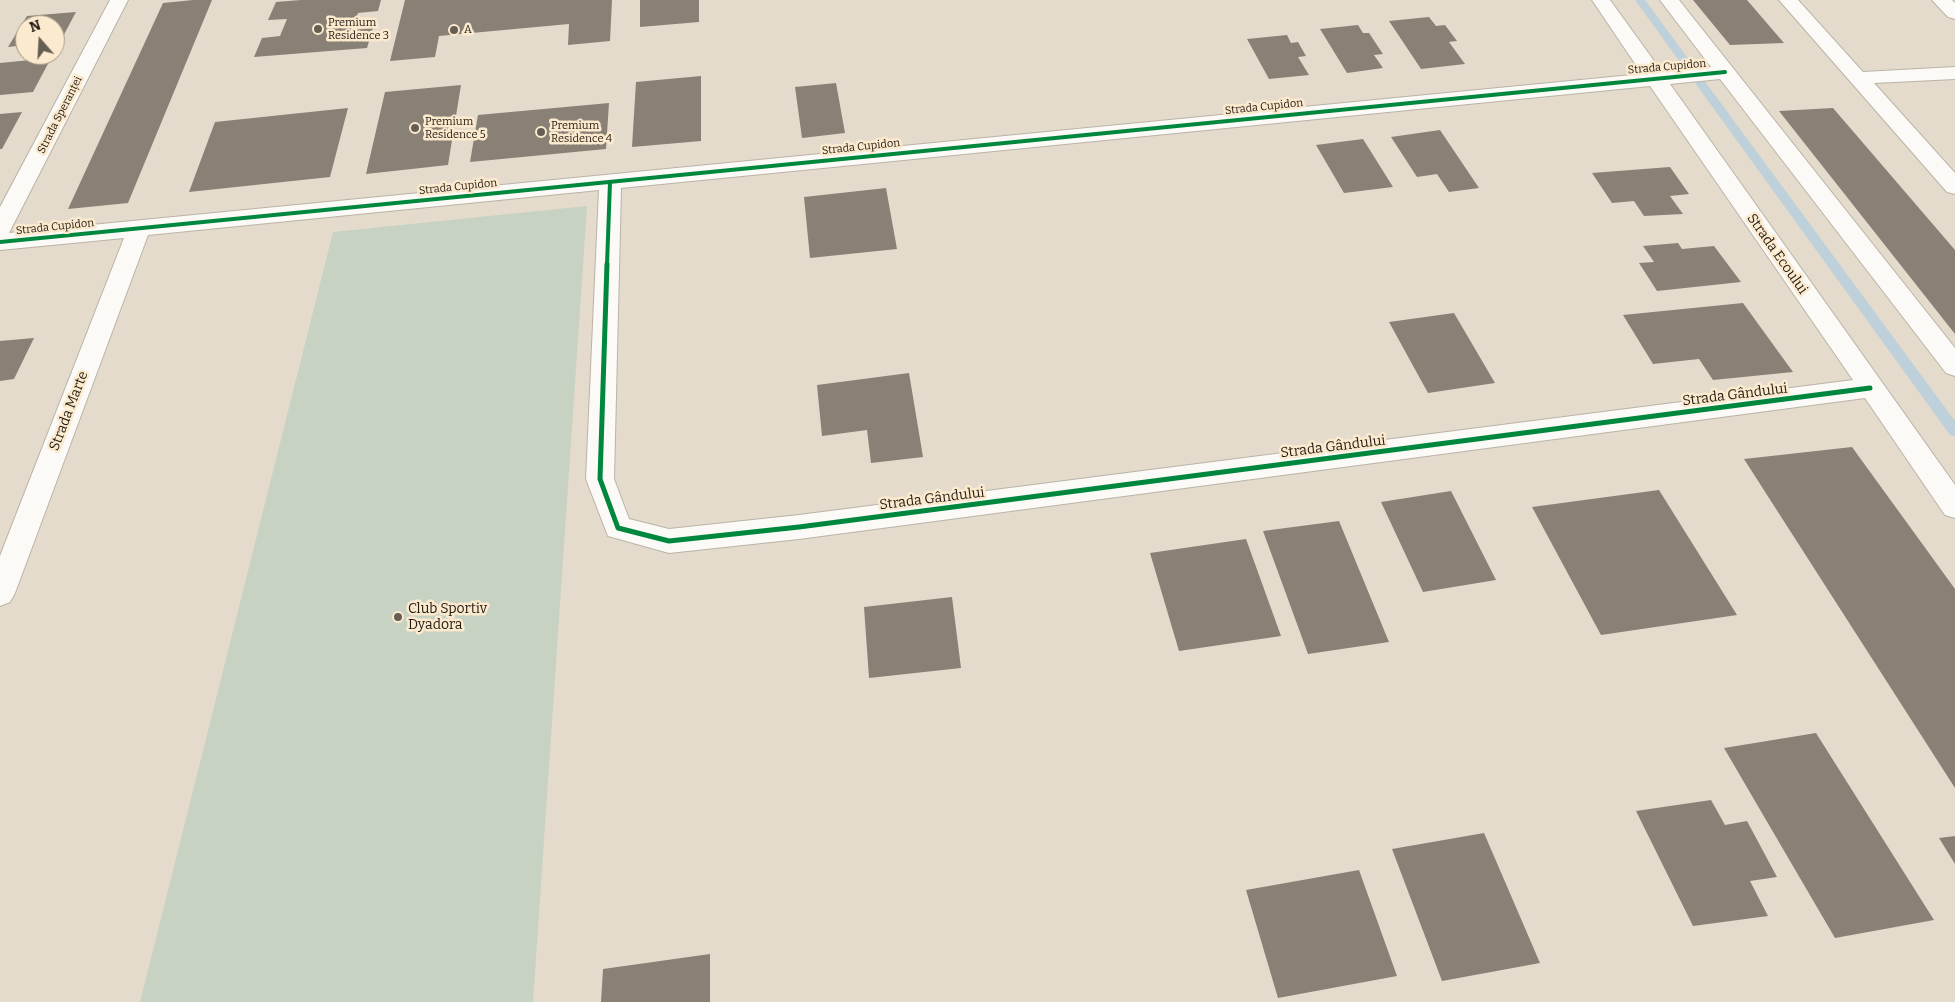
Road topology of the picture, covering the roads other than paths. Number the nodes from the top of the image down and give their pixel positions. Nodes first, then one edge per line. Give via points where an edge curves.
1 (119, 0) edge
2 (1601, 0) edge
3 (1669, 0) edge
4 (1788, 0) edge
5 (1941, 0) edge
6 (1955, 13) edge
7 (1715, 73) junction
8 (1955, 73) edge
9 (1662, 78) junction
10 (1857, 78) junction
11 (610, 182) junction
12 (1955, 187) edge
13 (0, 229) edge
14 (139, 229) junction
15 (0, 242) edge
16 (1955, 366) edge
17 (1870, 388) junction
18 (1955, 508) edge
19 (0, 593) edge

1 - 13 street, Strada Speranței
2 - 9 street, Strada Ecoului
3 - 7 street
4 - 10 street
5 - 6 street
7 - 9 street, Strada Cupidon
7 - 16 street
8 - 10 street
9 - 11 street, Strada Cupidon
9 - 17 street, Strada Ecoului
10 - 12 street
11 - 14 street, Strada Cupidon
11 - 17 street, Strada Gândului via 600,479 618,528 669,541 800,527
14 - 15 street, Strada Cupidon
14 - 19 street, Strada Marte
17 - 18 street, Strada Ecoului

